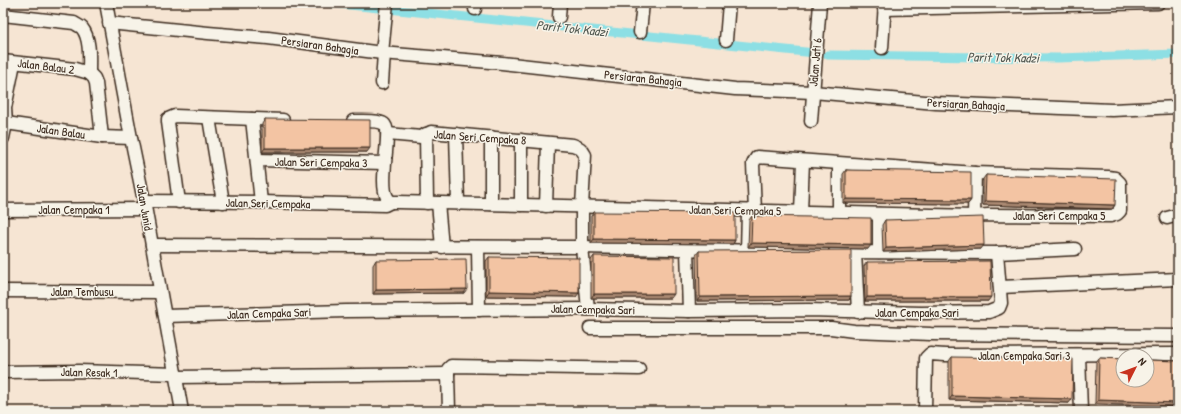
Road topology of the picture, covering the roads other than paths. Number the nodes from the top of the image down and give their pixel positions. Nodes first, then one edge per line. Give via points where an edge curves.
1 (106, 3) edge
2 (560, 3) edge
3 (643, 3) edge
4 (729, 3) edge
5 (820, 3) edge
6 (1158, 3) edge
7 (884, 6) edge
8 (386, 7) edge
9 (3, 15) edge
10 (559, 17) dead end
11 (109, 23) junction
12 (640, 32) dead end
13 (726, 40) dead end
14 (882, 48) dead end
15 (383, 53) junction
16 (9, 62) edge
17 (89, 73) junction
18 (382, 83) dead end
19 (813, 92) junction
20 (4, 108) edge
21 (1178, 108) edge
22 (209, 118) junction
23 (252, 119) junction
24 (292, 120) edge
25 (340, 121) edge
26 (811, 121) dead end
27 (6, 123) junction
28 (386, 128) junction
29 (426, 134) junction
30 (456, 134) junction
31 (491, 137) junction
32 (3, 138) edge
33 (117, 138) junction
34 (521, 140) junction
35 (548, 143) junction
36 (257, 160) junction
37 (803, 161) junction
38 (384, 163) junction
39 (839, 164) junction
40 (975, 173) junction
41 (178, 202) junction
42 (223, 202) junction
43 (261, 202) junction
44 (391, 202) junction
45 (433, 203) junction
46 (458, 203) junction
47 (491, 204) junction
48 (145, 205) junction
49 (521, 205) junction
50 (546, 206) junction
51 (582, 206) junction
52 (3, 210) edge
53 (751, 211) junction
54 (801, 212) junction
55 (839, 213) junction
56 (879, 214) junction
57 (974, 216) junction
58 (152, 245) junction
59 (442, 247) junction
60 (478, 247) junction
61 (582, 248) junction
62 (1075, 249) dead end
63 (687, 250) junction
64 (747, 251) junction
65 (770, 251) edge
66 (824, 252) edge
67 (855, 252) junction
68 (879, 252) junction
69 (997, 253) junction
70 (1178, 279) edge
71 (1000, 287) junction
72 (3, 291) edge
73 (160, 292) junction
74 (588, 308) junction
75 (479, 310) junction
76 (688, 311) junction
77 (858, 312) junction
78 (165, 316) junction
79 (590, 328) dead end
80 (1178, 336) edge
81 (1079, 354) junction
82 (1178, 354) edge
83 (638, 369) dead end
84 (3, 372) edge
85 (448, 374) junction
86 (176, 375) junction
87 (182, 411) edge
88 (449, 411) edge
89 (925, 411) edge
90 (1081, 411) edge

1 - 11 street, Jalan Junid
2 - 10 street
3 - 12 street
4 - 13 street
5 - 19 street, Jalan Jati 6
6 - 7 street
7 - 14 street
8 - 15 street
9 - 17 street via 74,23 81,27 86,35 89,52
11 - 15 street, Persiaran Bahagia via 268,38
11 - 33 street, Jalan Junid
15 - 18 street
15 - 19 street, Persiaran Bahagia via 502,63 736,89
16 - 17 street, Jalan Balau 2 via 76,69
16 - 20 street
17 - 33 street via 96,82
19 - 21 street, Persiaran Bahagia via 936,103 1112,110
19 - 26 street, Jalan Jati 6
20 - 27 street
22 - 23 street
22 - 41 street via 175,116 168,119
22 - 42 street
23 - 24 street
23 - 36 street
25 - 28 street, Jalan Seri Cempaka 8 via 379,122
27 - 32 street
27 - 33 street, Jalan Balau
28 - 29 street, Jalan Seri Cempaka 8 via 421,137
28 - 38 street
29 - 30 street, Jalan Seri Cempaka 8
29 - 45 street
30 - 31 street, Jalan Seri Cempaka 8
30 - 46 street
31 - 34 street, Jalan Seri Cempaka 8
31 - 47 street
33 - 48 street, Jalan Junid
34 - 35 street, Jalan Seri Cempaka 8
34 - 49 street
35 - 50 street
35 - 51 street, Jalan Seri Cempaka 8 via 573,145 583,151 585,155
36 - 38 street, Jalan Seri Cempaka 3
36 - 43 street
37 - 39 street
37 - 53 street via 758,157 754,164
37 - 54 street
38 - 44 street via 385,192
39 - 40 street
39 - 55 street
40 - 57 street
40 - 57 street, Jalan Seri Cempaka 5 via 1115,178 1120,183 1120,211 1111,216
41 - 42 street, Jalan Seri Cempaka
41 - 48 street, Jalan Seri Cempaka
42 - 43 street, Jalan Seri Cempaka
43 - 44 street, Jalan Seri Cempaka via 385,205
44 - 45 street, Jalan Seri Cempaka 5
45 - 46 street, Jalan Seri Cempaka 5
45 - 59 street
46 - 47 street, Jalan Seri Cempaka 5
47 - 49 street, Jalan Seri Cempaka 5
48 - 52 street, Jalan Cempaka 1
48 - 58 street, Jalan Junid
49 - 50 street, Jalan Seri Cempaka 5
50 - 51 street, Jalan Seri Cempaka 5
51 - 53 street, Jalan Seri Cempaka 5
51 - 61 street
53 - 54 street, Jalan Seri Cempaka 5
53 - 64 street
54 - 55 street, Jalan Seri Cempaka 5
55 - 56 street, Jalan Seri Cempaka 5
56 - 57 street, Jalan Seri Cempaka 5
56 - 68 street
58 - 59 street
58 - 73 street, Jalan Junid
59 - 60 street
60 - 61 street
60 - 75 street
61 - 63 street
61 - 74 street
62 - 69 street
63 - 64 street
63 - 76 street
64 - 65 street
66 - 67 street
67 - 68 street
67 - 77 street
68 - 69 street
69 - 71 street, Jalan Cempaka Sari
70 - 71 street
71 - 77 street, Jalan Cempaka Sari via 999,308 989,312
72 - 73 street, Jalan Tembusu
73 - 78 street, Jalan Junid
74 - 75 street, Jalan Cempaka Sari
74 - 76 street, Jalan Cempaka Sari
75 - 78 street, Jalan Cempaka Sari
76 - 77 street, Jalan Cempaka Sari
78 - 86 street, Jalan Junid
79 - 80 street via 831,328 931,334
81 - 82 street, Jalan Cempaka Sari 3
81 - 89 street, Jalan Cempaka Sari 3 via 930,354 926,358
81 - 90 street
83 - 85 street via 451,366
84 - 86 street, Jalan Resak 1
85 - 86 street, Jalan Resak 1
85 - 88 street
86 - 87 street, Jalan Junid

